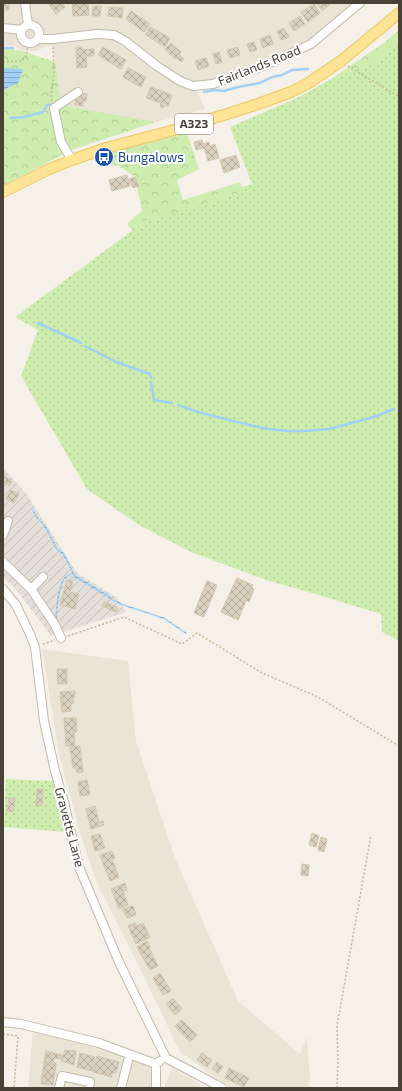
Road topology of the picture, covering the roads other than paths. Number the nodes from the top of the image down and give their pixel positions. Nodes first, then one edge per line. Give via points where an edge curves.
1 (25, 3) edge
2 (360, 3) edge
3 (399, 5) edge
4 (399, 13) edge
5 (25, 27) junction
6 (3, 28) edge
7 (372, 34) junction
8 (38, 39) junction
9 (78, 92) dead end
10 (72, 160) junction
11 (3, 192) edge
12 (8, 521) dead end
13 (3, 535) edge
14 (3, 562) edge
15 (43, 577) dead end
16 (3, 589) edge
17 (32, 589) junction
18 (61, 638) road end
19 (3, 1022) edge
20 (166, 1058) junction
21 (128, 1061) dead end
22 (156, 1064) junction
23 (59, 1088) edge
24 (89, 1088) edge
25 (121, 1088) edge
26 (156, 1088) edge
27 (222, 1088) edge

1 - 5 street
2 - 8 street, Fairlands Road via 311,44 266,65 213,84 193,86 180,81 114,35
3 - 7 main road, A323
4 - 7 main road, A323
5 - 6 street
5 - 8 street via 34,25 39,30
5 - 8 street, Fairlands Road via 21,35 25,42 34,43
7 - 10 main road, A323 via 341,61 291,92 182,128 106,148
9 - 10 street via 54,108 61,142
10 - 11 main road, A323
12 - 13 street
14 - 17 street
15 - 17 street
16 - 20 street, Gravetts Lane via 16,605 35,647 44,721 79,867 119,962
17 - 18 street
19 - 22 street via 99,1043
20 - 22 street
20 - 27 street
21 - 25 street
22 - 26 street
23 - 24 street via 62,1076 90,1082

